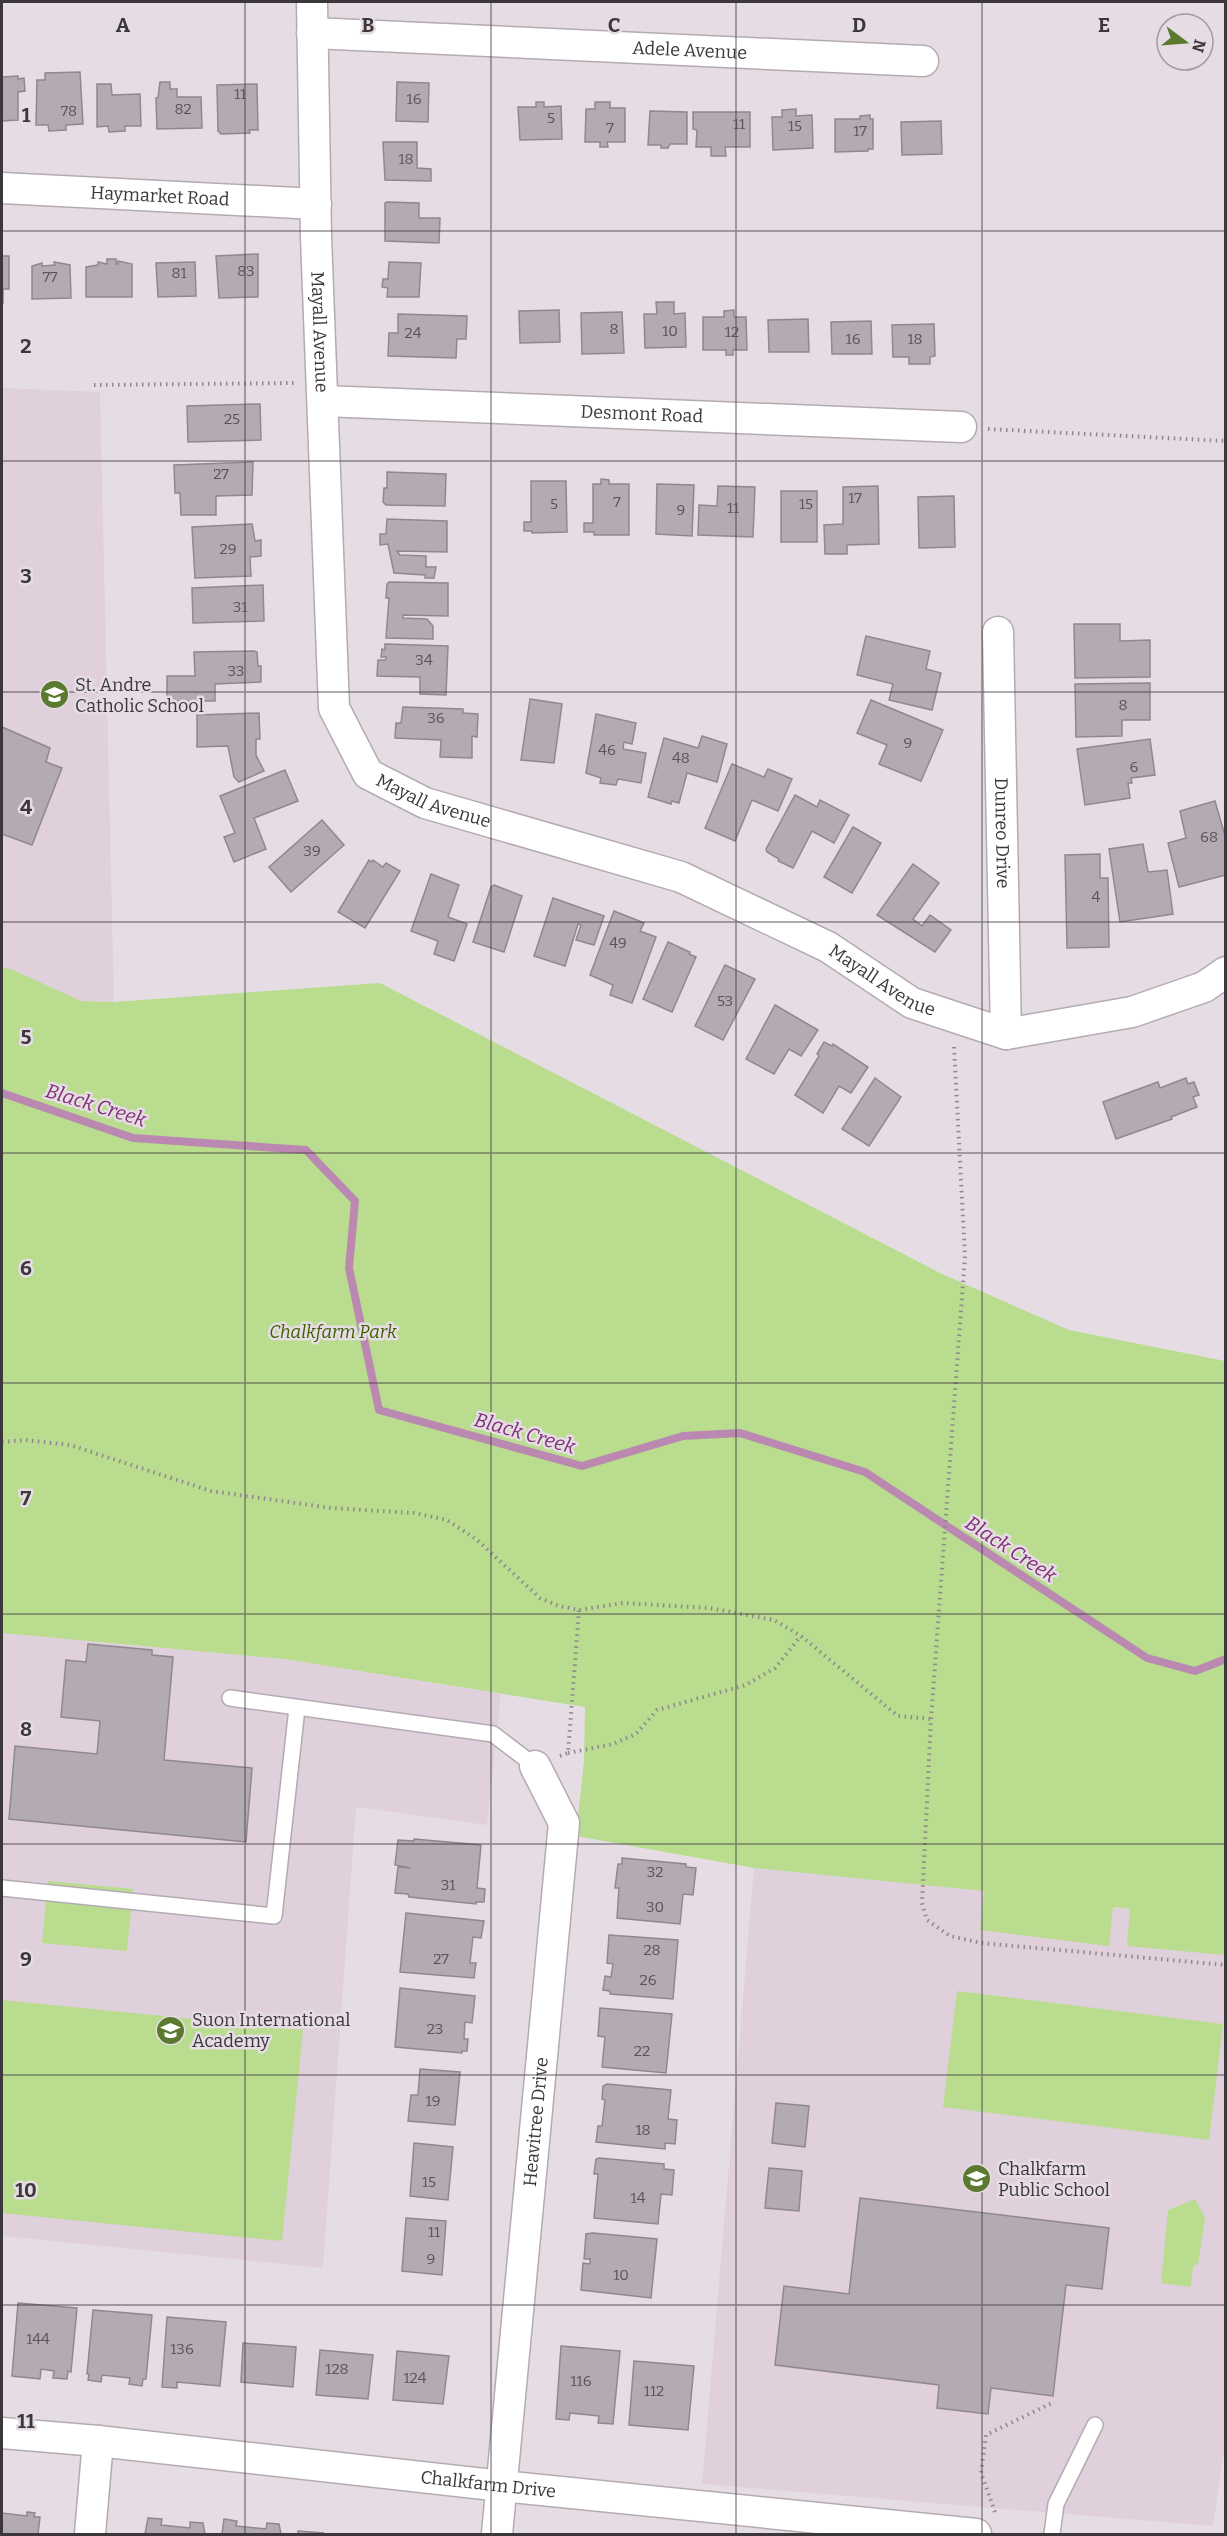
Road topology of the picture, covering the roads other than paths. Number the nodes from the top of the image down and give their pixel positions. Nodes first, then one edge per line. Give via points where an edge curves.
1 (312, 2) edge
2 (312, 33) junction
3 (923, 62) dead end
4 (2, 188) edge
5 (316, 204) junction
6 (323, 392) junction
7 (961, 427) road end
8 (998, 632) dead end
9 (1226, 972) edge
10 (1006, 1034) junction
11 (230, 1698) dead end
12 (297, 1708) junction
13 (534, 1766) joint
14 (2, 1888) edge
15 (1095, 2425) dead end
16 (2, 2433) edge
17 (98, 2441) junction
18 (502, 2486) junction
19 (986, 2524) edge
20 (90, 2535) edge
21 (497, 2535) edge
22 (1052, 2535) edge

1 - 2 street, Mayall Avenue
2 - 3 street, Adele Avenue
2 - 5 street, Mayall Avenue
4 - 5 street, Haymarket Road
5 - 6 street, Mayall Avenue
6 - 7 street, Desmont Road
6 - 10 street, Mayall Avenue via 334,708 368,774 425,803 681,877 828,947 912,1003
8 - 10 street, Dunreo Drive
9 - 10 street, Mayall Avenue via 1204,987 1132,1012
11 - 12 lane
12 - 13 lane via 493,1734
12 - 14 lane via 274,1916
13 - 18 street, Heavitree Drive via 564,1823
15 - 22 lane via 1056,2504
16 - 17 street, Chalkfarm Drive
17 - 18 street, Chalkfarm Drive
17 - 20 street
18 - 19 street, Chalkfarm Drive
18 - 21 street, Heavitree Drive

